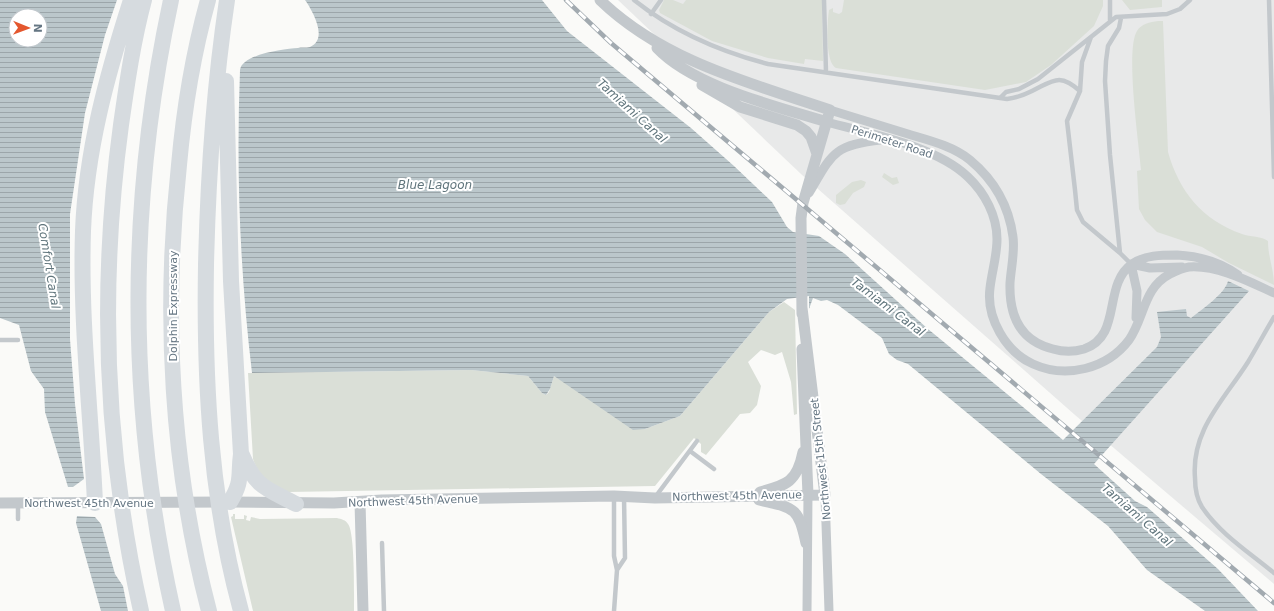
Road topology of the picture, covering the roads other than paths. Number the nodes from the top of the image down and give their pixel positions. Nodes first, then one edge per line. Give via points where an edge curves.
1 (131, 0) edge
2 (144, 0) edge
3 (171, 0) edge
4 (208, 0) edge
5 (227, 0) edge
6 (600, 0) edge
7 (634, 0) edge
8 (661, 0) edge
9 (824, 0) edge
10 (1110, 0) edge
11 (1190, 0) edge
12 (1269, 0) edge
13 (651, 14) junction
14 (1121, 18) junction
15 (1110, 20) junction
16 (222, 33) junction
17 (649, 38) junction
18 (1091, 38) junction
19 (674, 62) junction
20 (826, 72) junction
21 (1080, 91) junction
22 (1001, 97) junction
23 (830, 110) junction
24 (827, 122) junction
25 (887, 139) junction
26 (817, 155) junction
27 (1274, 177) edge
28 (803, 203) junction
29 (1120, 254) junction
30 (1131, 264) junction
31 (1188, 267) junction
32 (1240, 277) junction
33 (1274, 293) edge
34 (802, 308) junction
35 (1274, 317) edge
36 (1136, 326) junction
37 (0, 340) edge
38 (18, 340) dead end
39 (805, 438) junction
40 (697, 441) dead end
41 (690, 451) junction
42 (241, 454) junction
43 (714, 469) dead end
44 (808, 495) junction
45 (825, 495) junction
46 (619, 496) junction
47 (741, 496) junction
48 (655, 498) junction
49 (230, 502) junction
50 (360, 502) junction
51 (0, 503) edge
52 (18, 503) junction
53 (95, 503) junction
54 (296, 504) junction
55 (18, 519) dead end
56 (382, 543) dead end
57 (806, 543) junction
58 (616, 570) junction
59 (1274, 573) edge
60 (141, 611) edge
61 (173, 611) edge
62 (209, 611) edge
63 (241, 611) edge
64 (363, 611) edge
65 (384, 611) edge
66 (614, 611) edge
67 (807, 611) edge
68 (829, 611) edge

1 - 53 highway via 101,102 87,185 83,230 84,309
2 - 60 highway via 131,62 118,148 108,265 108,364 118,486
3 - 61 highway via 150,112 144,161 137,313 138,358 148,473 156,531
4 - 62 highway, Dolphin Expressway via 186,104 173,231 172,352 182,474 191,531
5 - 16 highway
6 - 17 street, Perimeter Road
7 - 13 lane
8 - 13 lane
9 - 20 lane
10 - 15 lane
11 - 14 lane via 1180,9 1167,14 1130,15
12 - 27 lane
13 - 20 lane via 694,39 730,54 768,64
14 - 15 lane
14 - 29 lane via 1119,28 1108,46 1105,81
15 - 18 lane
16 - 42 highway via 226,79 231,281
16 - 63 highway via 210,163 206,275 208,405 220,518
17 - 19 street, Perimeter Road
17 - 23 street, Perimeter Road via 720,73
18 - 21 lane via 1082,62
18 - 22 lane via 1081,43 1035,81 1006,92
19 - 24 street, Perimeter Road via 722,88
19 - 26 street via 703,86 740,107 806,130
20 - 22 lane
21 - 22 lane via 1067,81 1058,79 1018,96 1007,99
21 - 29 lane via 1067,122 1077,210 1083,222
23 - 24 street, Northwest 15th Street
23 - 30 street, Perimeter Road via 950,148 969,159 984,173 996,188 1010,221 1014,238 1010,284 1012,310 1023,332 1033,342 1067,352 1088,347 1096,342 1107,326 1119,279
24 - 25 street, Perimeter Road
24 - 26 street, Northwest 15th Street
25 - 28 street via 850,144 835,154 827,162
25 - 36 street, Perimeter Road via 928,152 949,162 968,177 986,199 997,237 990,289 991,307 1001,334 1020,356 1045,369 1085,369 1111,357 1129,339
26 - 28 street, Northwest 15th Street
28 - 34 street, Northwest 15th Street
29 - 30 lane
30 - 31 street via 1150,268
30 - 32 street via 1147,257 1186,255 1219,263
30 - 36 street via 1136,291
31 - 32 street
31 - 36 street, Perimeter Road via 1167,276 1151,290
32 - 33 street
34 - 39 street, Northwest 15th Street
34 - 45 street, Northwest 15th Street
35 - 59 lane via 1248,362 1202,430 1196,447 1194,468 1195,490 1214,523
37 - 38 lane
39 - 44 street, Northwest 15th Street
39 - 47 street via 799,469 792,480 783,485
40 - 41 lane
41 - 43 lane
41 - 48 lane
42 - 49 highway via 240,482
42 - 54 highway via 248,471 259,483 274,494
44 - 45 street, Northwest 45th Avenue
44 - 47 street, Northwest 45th Avenue
44 - 57 street, Northwest 15th Street via 809,529
45 - 68 street, Northwest 15th Street
46 - 48 street, Northwest 45th Avenue
46 - 50 street, Northwest 45th Avenue
46 - 58 lane via 614,556
46 - 58 lane via 624,558
47 - 48 street, Northwest 45th Avenue
47 - 57 street via 793,511 801,520
49 - 53 street, Northwest 45th Avenue
49 - 54 street, Northwest 45th Avenue
50 - 54 street, Northwest 45th Avenue
50 - 64 street
51 - 52 street, Northwest 45th Avenue
52 - 53 street, Northwest 45th Avenue
52 - 55 lane
56 - 65 lane
57 - 67 street, Northwest 15th Street
58 - 66 lane

